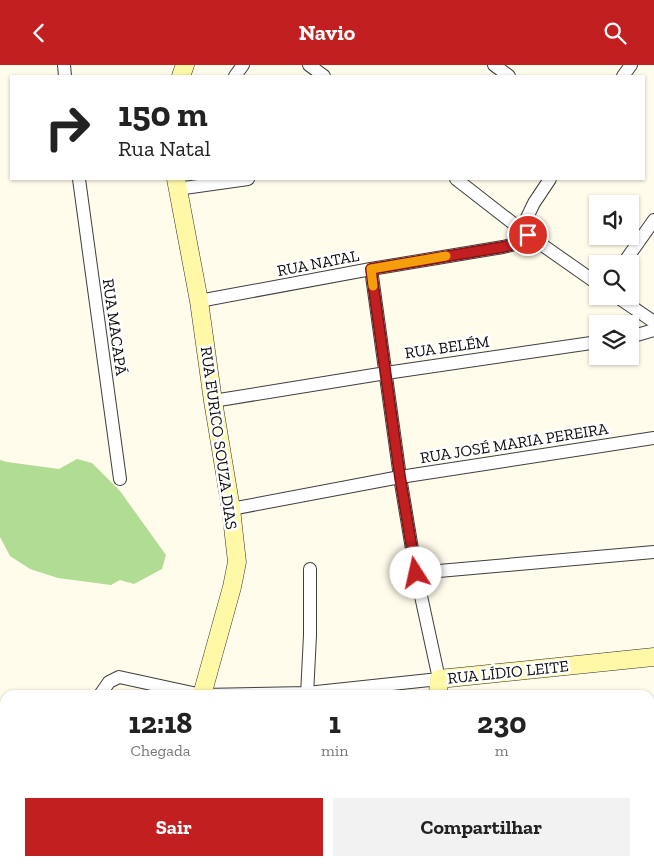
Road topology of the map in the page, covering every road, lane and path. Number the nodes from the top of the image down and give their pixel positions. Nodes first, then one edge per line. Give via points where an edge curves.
1 (309, 65) edge
2 (323, 75) edge
3 (79, 180) edge
4 (234, 180) edge
5 (457, 180) edge
6 (549, 180) edge
7 (177, 184) edge
8 (654, 219) edge
9 (524, 232) junction
10 (628, 255) edge
11 (371, 269) junction
12 (589, 278) edge
13 (199, 301) junction
14 (629, 305) edge
15 (654, 322) edge
16 (654, 330) edge
17 (639, 334) edge
18 (589, 343) edge
19 (386, 373) junction
20 (213, 401) junction
21 (654, 438) edge
22 (400, 477) junction
23 (120, 479) dead end
24 (231, 509) junction
25 (654, 552) edge
26 (310, 569) dead end
27 (416, 573) junction
28 (654, 657) edge
29 (439, 687) edge
30 (103, 690) edge
31 (179, 690) edge
32 (203, 690) edge
33 (307, 690) edge
34 (382, 690) edge

1 - 2 street
3 - 23 street, RUA MACAPÁ
4 - 7 street
5 - 9 street
6 - 9 street via 534,203
7 - 13 street, RUA EURICO SOUZA DIAS
8 - 10 street
9 - 11 street, RUA NATAL via 519,243 503,247
9 - 12 street
11 - 13 street, RUA NATAL
11 - 19 street
13 - 20 street, RUA EURICO SOUZA DIAS
14 - 15 street
16 - 17 street
18 - 19 street, RUA BELÉM
19 - 20 street, RUA BELÉM
19 - 22 street
20 - 24 street, RUA EURICO SOUZA DIAS
21 - 22 street, RUA JOSÉ MARIA PEREIRA
22 - 24 street, RUA JOSÉ MARIA PEREIRA
22 - 27 street
24 - 32 street, RUA EURICO SOUZA DIAS via 236,562
25 - 27 street
26 - 33 street
27 - 29 street
28 - 29 street, RUA LÍDIO LEITE
29 - 34 street, RUA LÍDIO LEITE
30 - 31 street, RUA LÍDIO LEITE via 119,677

